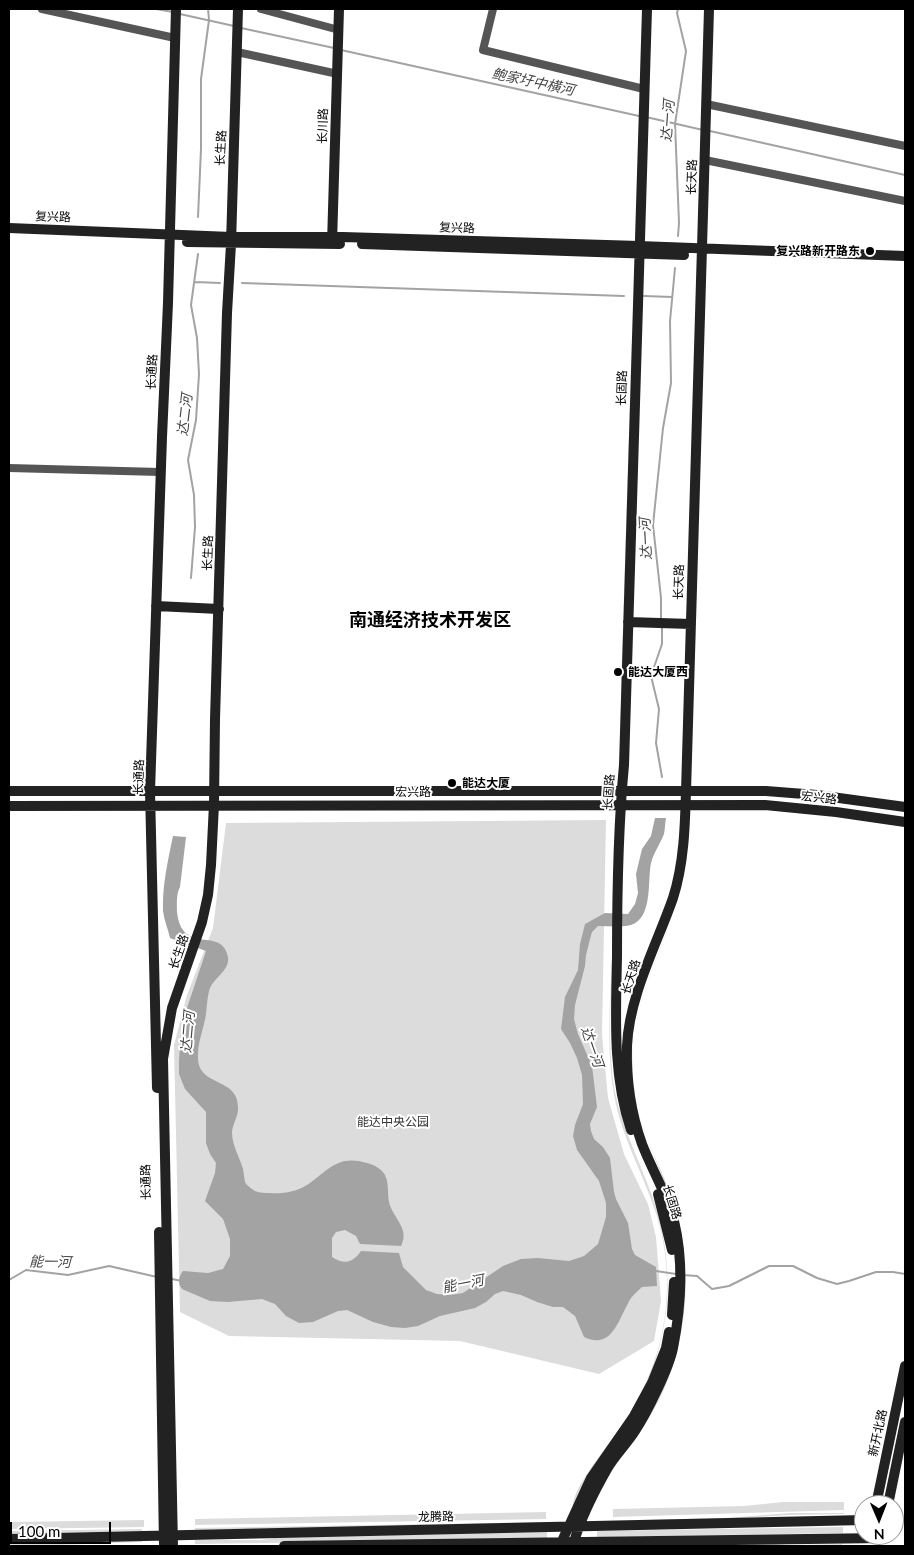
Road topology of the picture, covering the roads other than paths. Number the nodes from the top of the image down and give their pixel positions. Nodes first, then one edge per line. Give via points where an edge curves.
1 (42, 9) edge
2 (176, 9) edge
3 (261, 9) edge
4 (339, 9) edge
5 (493, 9) edge
6 (647, 9) edge
7 (709, 9) edge
8 (238, 10) edge
9 (175, 35) junction
10 (339, 35) junction
11 (237, 48) junction
12 (338, 74) junction
13 (644, 89) junction
14 (706, 104) junction
15 (905, 146) edge
16 (705, 160) junction
17 (905, 201) edge
18 (9, 228) edge
19 (9, 235) edge
20 (170, 238) junction
21 (231, 240) junction
22 (332, 240) junction
23 (639, 249) junction
24 (702, 252) junction
25 (905, 256) edge
26 (905, 262) edge
27 (9, 468) edge
28 (160, 472) junction
29 (156, 606) junction
30 (219, 609) junction
31 (628, 622) junction
32 (690, 624) junction
33 (9, 791) edge
34 (150, 791) junction
35 (215, 791) junction
36 (686, 791) junction
37 (621, 792) junction
38 (214, 804) junction
39 (621, 804) junction
40 (9, 806) edge
41 (150, 806) junction
42 (686, 806) junction
43 (905, 807) edge
44 (905, 822) edge
45 (164, 1092) joint
46 (643, 1145) joint
47 (905, 1366) edge
48 (905, 1422) edge
49 (878, 1495) edge
50 (890, 1495) edge
51 (854, 1520) edge
52 (573, 1527) junction
53 (9, 1539) edge
54 (854, 1540) edge
55 (168, 1541) edge
56 (562, 1541) junction
57 (574, 1542) junction
58 (284, 1546) edge

1 - 9 street
2 - 9 street, 长通路
3 - 10 street
4 - 10 street, 长川路
5 - 13 street via 483,50
6 - 13 street, 长固路
7 - 14 street, 长天路
8 - 11 street, 长生路
9 - 20 street, 长通路
10 - 12 street, 长川路
11 - 12 street
11 - 21 street, 长生路
12 - 22 street, 长川路
13 - 23 street, 长固路
14 - 15 street
14 - 16 street, 长天路
16 - 17 street
16 - 24 street, 长天路
18 - 20 street, 复兴路
19 - 20 street, 复兴路
20 - 21 street, 复兴路
20 - 28 street, 长通路
21 - 22 street, 复兴路
21 - 30 street, 长生路
22 - 23 street, 复兴路
23 - 24 street, 复兴路
23 - 31 street, 长固路
24 - 25 street, 复兴路
24 - 26 street, 复兴路
24 - 32 street, 长天路
27 - 28 street
28 - 29 street, 长通路
29 - 30 street
29 - 34 street, 长通路
30 - 35 street, 长生路
31 - 32 street
31 - 37 street, 长固路
32 - 36 street, 长天路
33 - 34 street, 宏兴路
34 - 35 street, 宏兴路
34 - 41 street, 长通路
35 - 37 street, 宏兴路
35 - 38 street, 长生路
36 - 37 street, 宏兴路
36 - 42 street, 长天路
36 - 43 street, 宏兴路 via 766,791
37 - 39 street, 长固路
38 - 39 street, 宏兴路
38 - 41 street, 宏兴路
38 - 45 street, 长生路 via 209,888 197,937 172,1008 164,1059
39 - 42 street, 宏兴路
39 - 52 street, 长固路 via 616,1048 623,1103 636,1147 656,1189 672,1250 672,1320 666,1348 652,1383 634,1416 591,1478
40 - 41 street, 宏兴路
41 - 55 street, 长通路
42 - 44 street, 宏兴路 via 765,805
42 - 46 street, 长天路 via 674,896 642,983 627,1045 627,1080 634,1120
45 - 55 street, 长通路
46 - 52 street, 长固路 via 674,1220 680,1300 673,1350 636,1430 607,1468
47 - 49 street, 新开北路
48 - 50 street, 新开北路
51 - 52 street, 龙腾路
52 - 55 street, 龙腾路
52 - 56 street, 长固路
52 - 57 street, 长固路
53 - 55 street, 龙腾路
54 - 57 street
56 - 57 street
56 - 58 street

